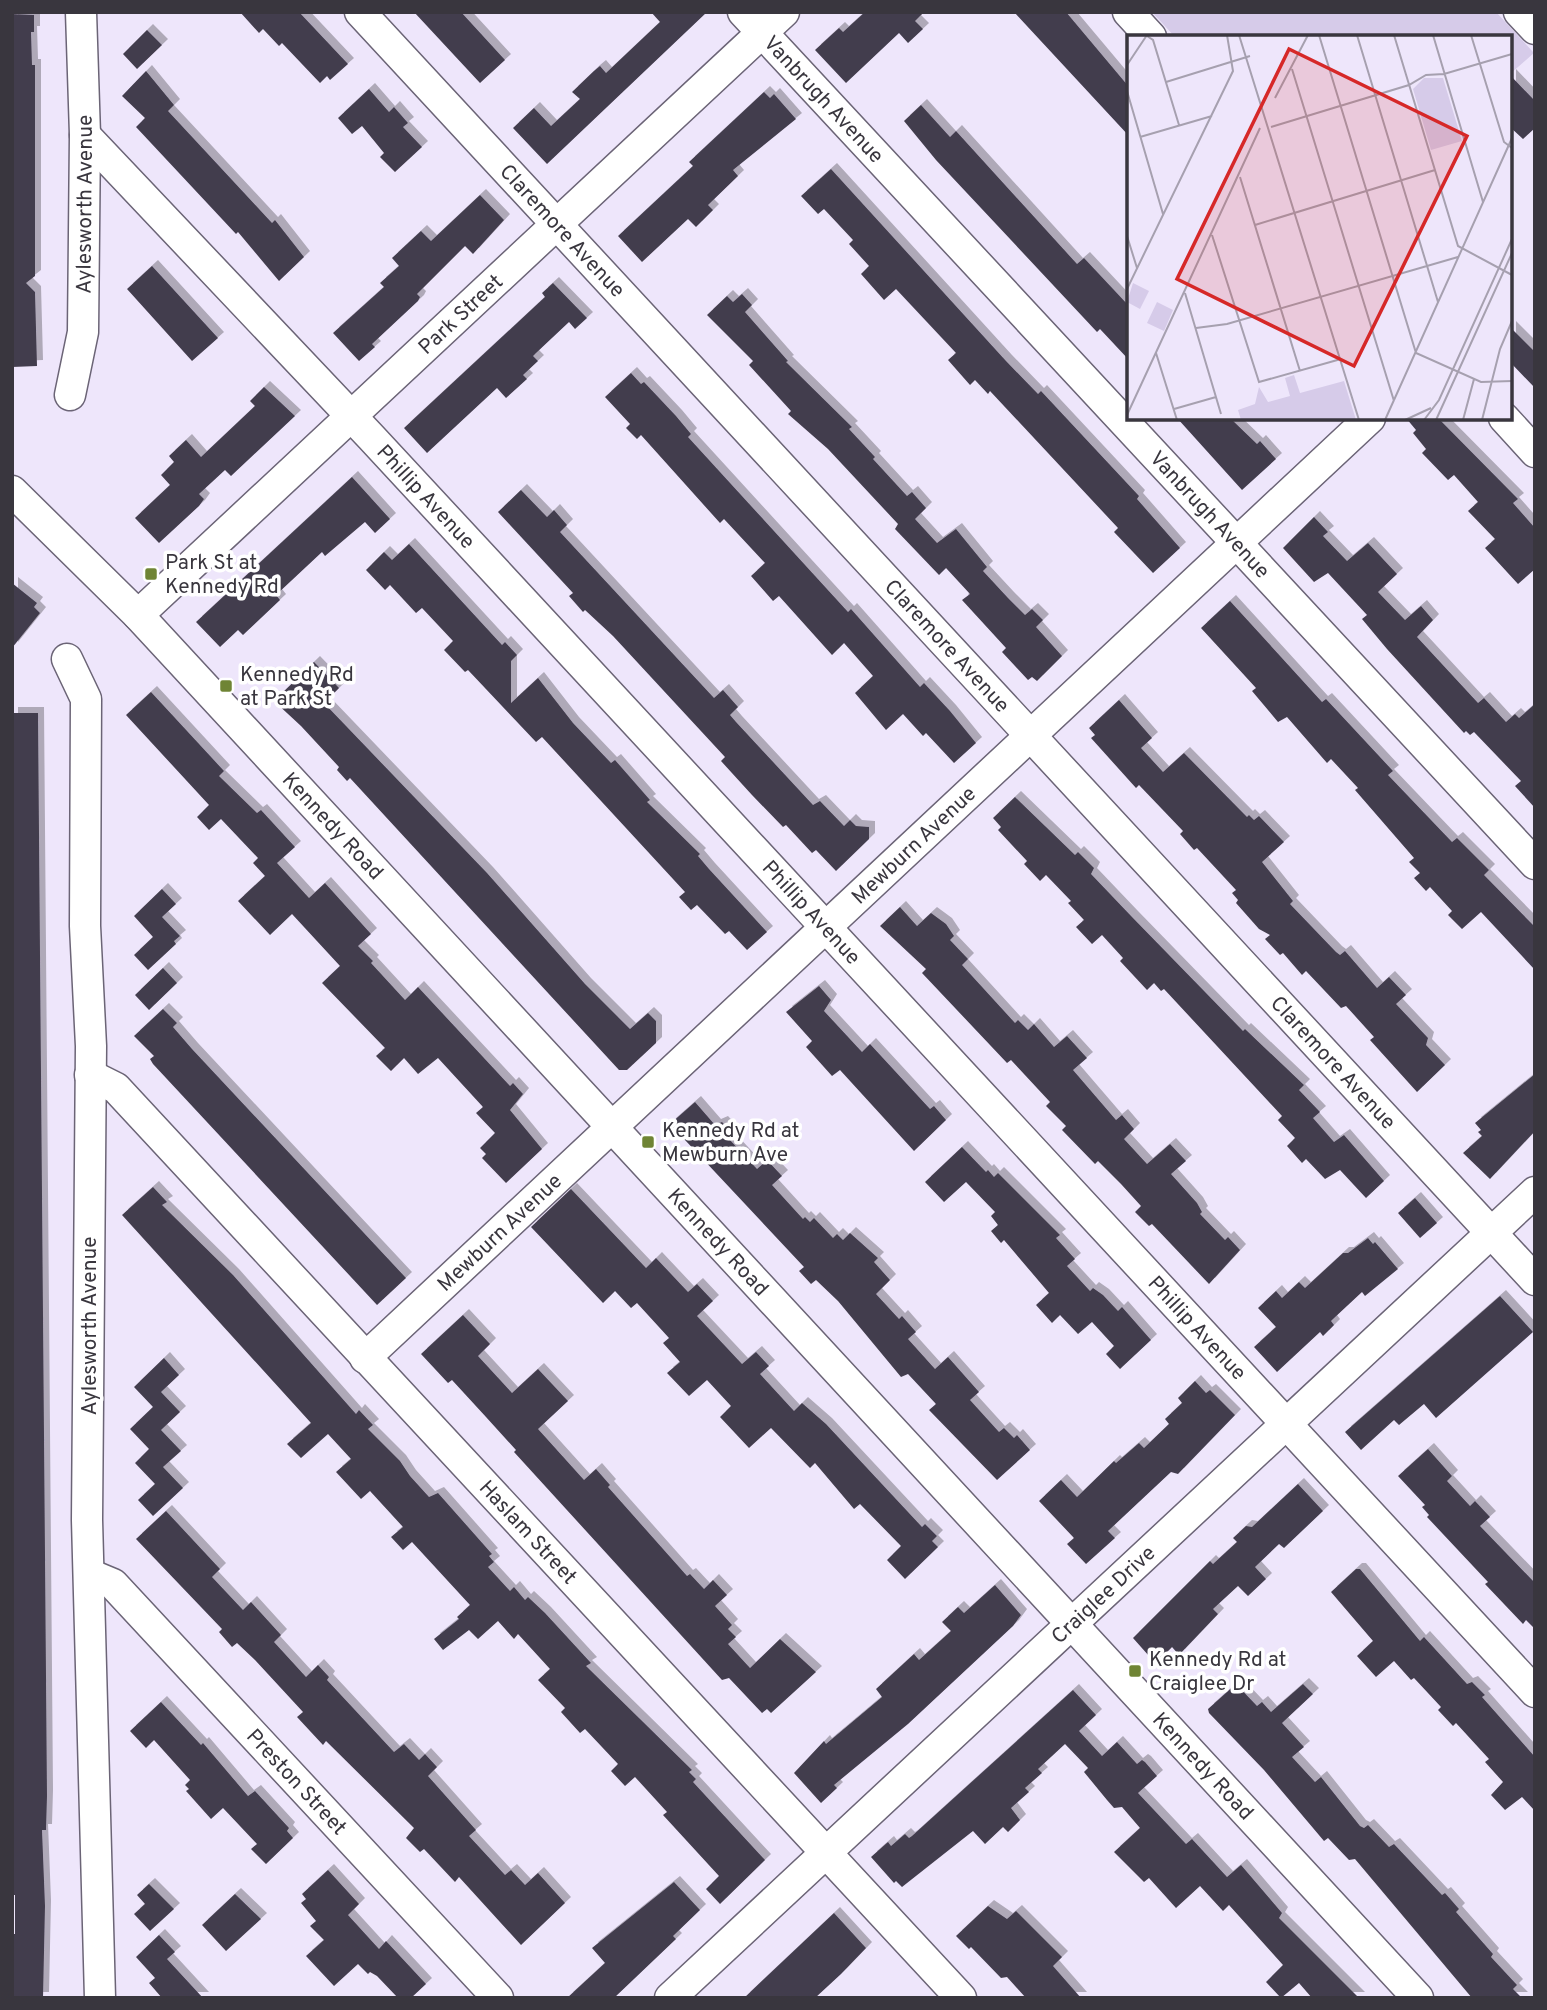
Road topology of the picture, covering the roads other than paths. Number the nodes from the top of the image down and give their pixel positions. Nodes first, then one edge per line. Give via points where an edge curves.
1 (81, 12) edge
2 (360, 12) edge
3 (1128, 12) edge
4 (1519, 12) edge
5 (763, 19) edge
6 (1535, 29) edge
7 (1149, 35) edge
8 (85, 135) junction
9 (556, 224) junction
10 (70, 395) dead end
11 (351, 416) junction
12 (1368, 420) edge
13 (1506, 420) edge
14 (1535, 452) edge
15 (17, 496) edge
16 (1236, 543) junction
17 (138, 615) junction
18 (67, 659) dead end
19 (1030, 736) junction
20 (1535, 864) edge
21 (825, 928) junction
22 (90, 1075) junction
23 (611, 1126) junction
24 (1535, 1192) edge
25 (1491, 1234) junction
26 (1535, 1280) edge
27 (365, 1358) junction
28 (1285, 1423) junction
29 (89, 1574) junction
30 (1071, 1622) junction
31 (1535, 1692) edge
32 (826, 1853) junction
33 (100, 1998) edge
34 (498, 1998) edge
35 (670, 1998) edge
36 (961, 1998) edge
37 (1418, 1998) edge

1 - 8 street, Aylesworth Avenue
2 - 9 street, Claremore Avenue
3 - 7 street
4 - 6 street
5 - 9 street, Park Street
5 - 16 street, Vanbrugh Avenue
8 - 10 street, Aylesworth Avenue via 83,332
8 - 11 street, Phillip Avenue
9 - 11 street, Park Street
9 - 19 street, Claremore Avenue
11 - 17 street, Park Street
11 - 21 street, Phillip Avenue
12 - 16 street, Mewburn Avenue
13 - 14 street
15 - 17 street, Kennedy Road
16 - 19 street, Mewburn Avenue
16 - 20 street, Vanbrugh Avenue
17 - 23 street, Kennedy Road
18 - 22 street, Aylesworth Avenue via 86,699
19 - 21 street, Mewburn Avenue
19 - 25 street, Claremore Avenue
21 - 23 street, Mewburn Avenue
21 - 28 street, Phillip Avenue
22 - 27 street, Haslam Street via 116,1088
22 - 29 street, Aylesworth Avenue
23 - 27 street, Mewburn Avenue
23 - 30 street, Kennedy Road
24 - 25 street, Craiglee Drive
25 - 26 street, Claremore Avenue
25 - 28 street, Craiglee Drive
27 - 32 street, Haslam Street
28 - 30 street, Craiglee Drive
28 - 31 street, Phillip Avenue
29 - 33 street, Aylesworth Avenue
29 - 34 street, Preston Street via 113,1584
30 - 32 street, Craiglee Drive
30 - 37 street, Kennedy Road
32 - 35 street, Craiglee Drive
32 - 36 street, Haslam Street

